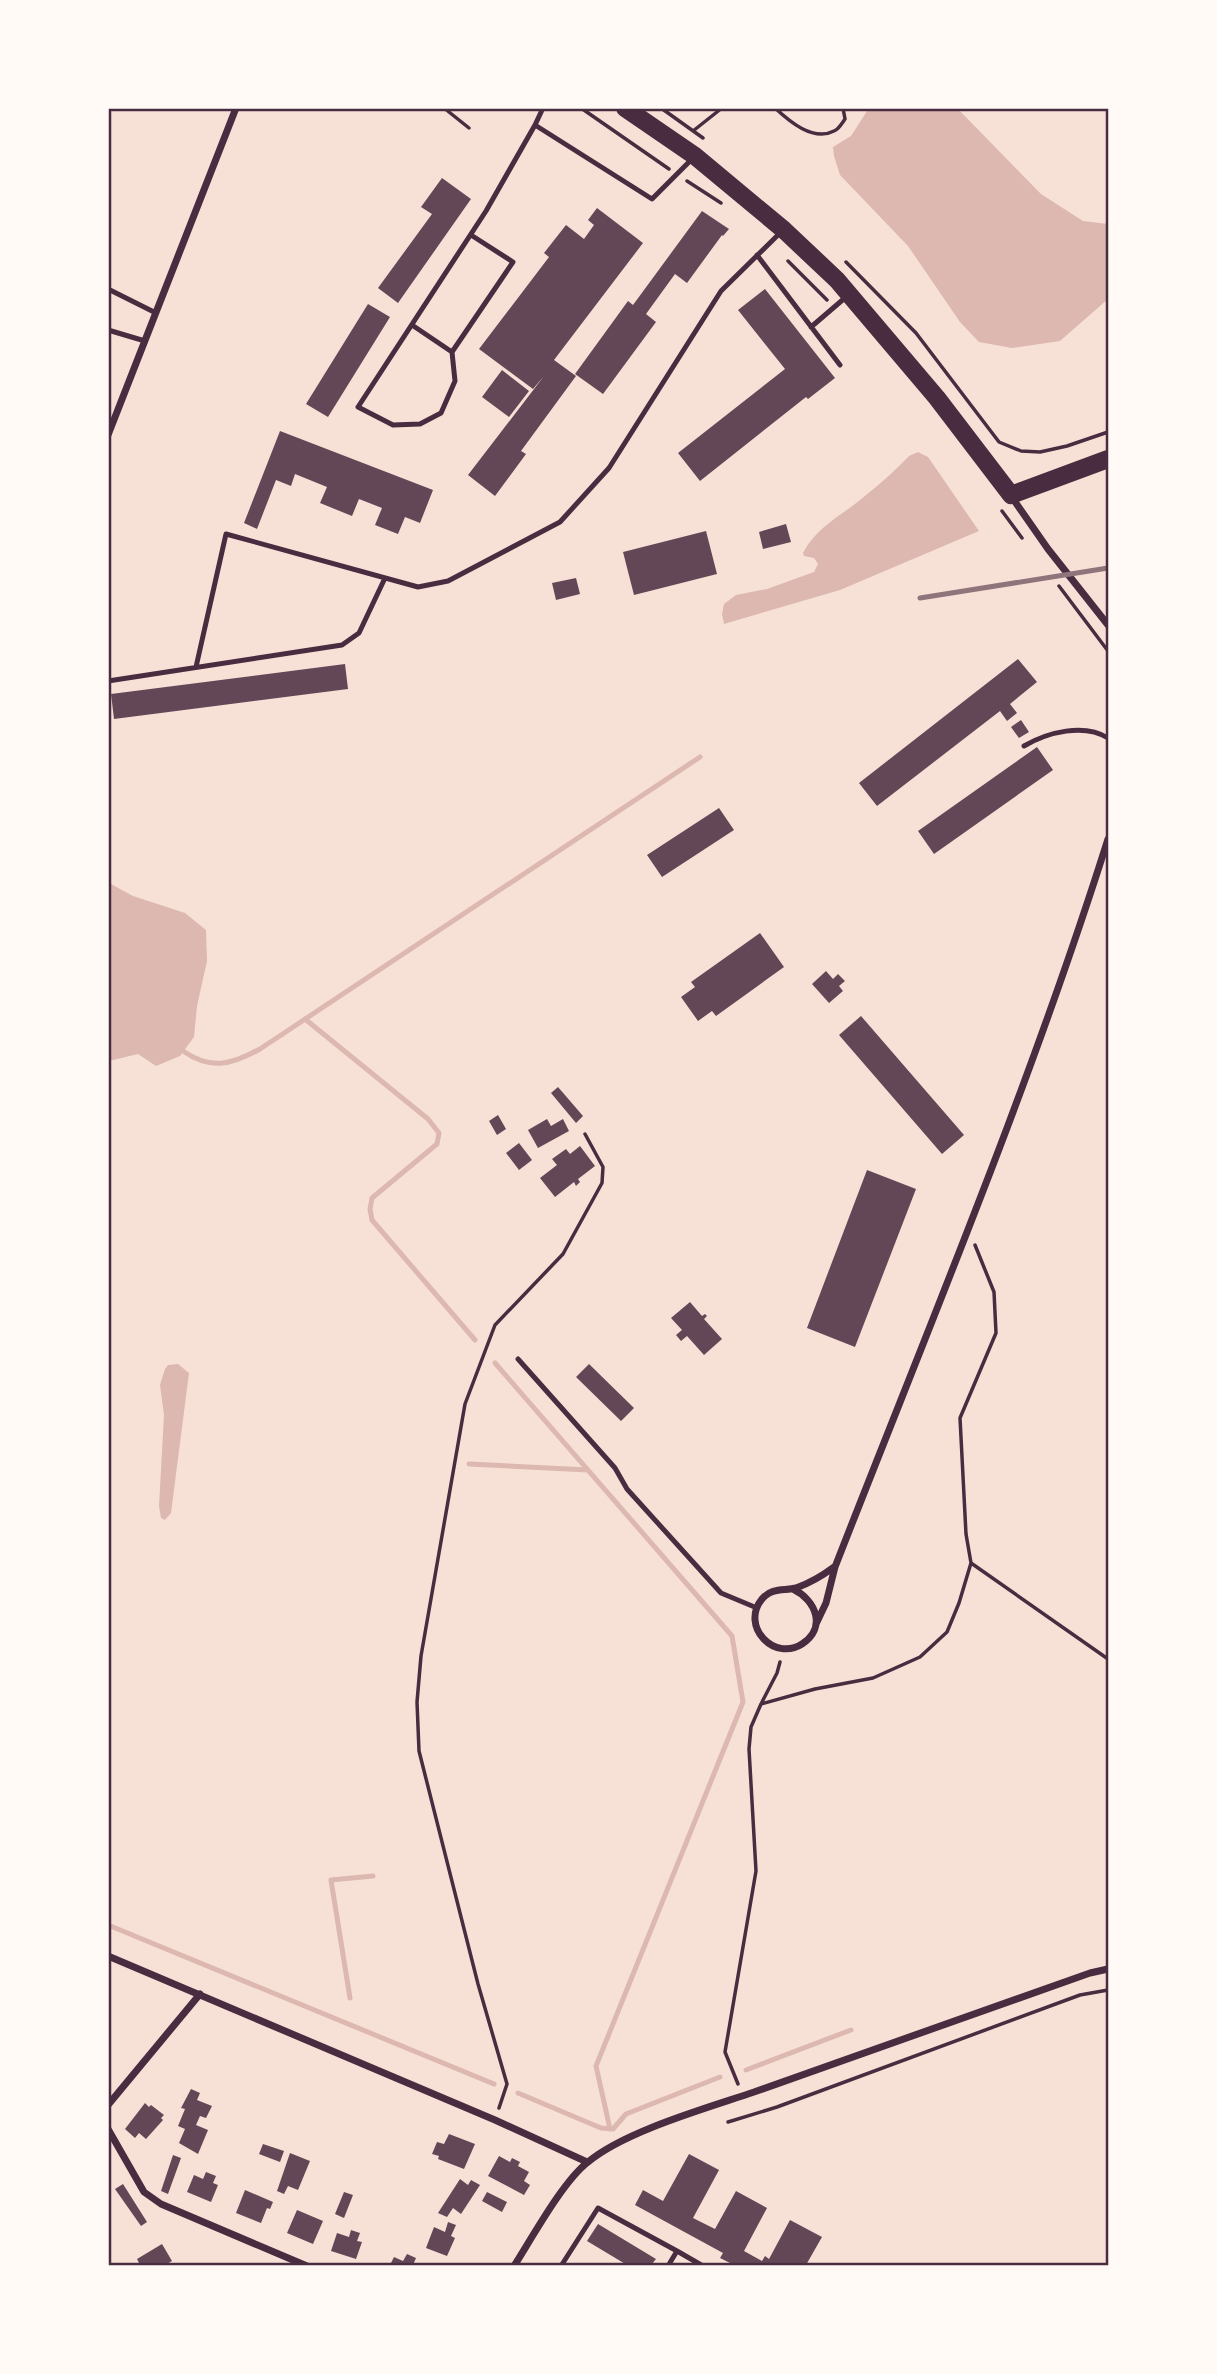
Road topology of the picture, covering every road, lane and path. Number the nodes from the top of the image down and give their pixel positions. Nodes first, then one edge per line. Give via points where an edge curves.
1 (236, 108) edge
2 (444, 108) edge
3 (543, 108) edge
4 (581, 108) edge
5 (625, 108) edge
6 (661, 108) edge
7 (722, 108) edge
8 (775, 108) edge
9 (843, 108) edge
10 (535, 125) junction
11 (469, 128) dead end
12 (694, 130) junction
13 (704, 139) dead end
14 (688, 151) junction
15 (677, 174) junction
16 (723, 204) dead end
17 (784, 230) junction
18 (471, 234) junction
19 (770, 243) junction
20 (757, 255) junction
21 (845, 261) dead end
22 (108, 289) edge
23 (849, 294) junction
24 (834, 307) junction
25 (156, 313) junction
26 (412, 325) junction
27 (811, 327) junction
28 (108, 330) edge
29 (145, 341) junction
30 (452, 352) junction
31 (840, 365) dead end
32 (1108, 432) edge
33 (108, 435) edge
34 (1108, 459) edge
35 (1006, 502) junction
36 (1023, 538) dead end
37 (1052, 577) dead end
38 (384, 578) junction
39 (1108, 625) edge
40 (1108, 651) edge
41 (196, 667) junction
42 (108, 681) edge
43 (1108, 738) edge
44 (1024, 746) dead end
45 (1108, 839) edge
46 (585, 1134) dead end
47 (968, 1227) junction
48 (518, 1359) dead end
49 (971, 1563) junction
50 (835, 1567) junction
51 (793, 1589) junction
52 (757, 1608) junction
53 (816, 1623) junction
54 (783, 1649) junction
55 (1108, 1659) edge
56 (761, 1704) junction
57 (108, 1956) edge
58 (1108, 1969) edge
59 (1108, 1990) edge
60 (200, 1994) junction
61 (742, 2096) junction
62 (108, 2105) edge
63 (495, 2120) junction
64 (728, 2122) dead end
65 (108, 2129) edge
66 (587, 2162) junction
67 (677, 2251) junction
68 (307, 2266) edge
69 (514, 2266) edge
70 (561, 2266) edge
71 (668, 2266) edge
72 (703, 2266) edge

1 - 25 street
2 - 11 path
3 - 10 lane
4 - 15 path
5 - 14 main road
6 - 12 path
7 - 12 path
8 - 9 path via 793,125 821,134 836,131 845,119
10 - 15 lane via 652,199
10 - 18 lane
12 - 13 path
12 - 14 path
14 - 15 lane
14 - 17 main road
15 - 16 path
17 - 19 lane
17 - 23 main road
18 - 26 lane
18 - 30 lane via 513,262
19 - 20 lane
19 - 24 path
20 - 27 lane
20 - 38 lane via 721,291 609,468 560,522 448,581 418,587
21 - 32 path via 916,333 999,442 1021,452 1040,452
22 - 25 lane
23 - 24 lane
23 - 35 main road via 937,398
24 - 27 lane
25 - 29 street
26 - 30 lane
26 - 30 lane via 358,407 393,425 420,424 441,413 455,381
27 - 31 lane
28 - 29 lane
29 - 33 street
34 - 35 main road
35 - 36 path
35 - 39 street
37 - 40 path
38 - 41 lane via 359,633 342,645
38 - 41 lane via 226,534
41 - 42 lane
43 - 44 lane via 1079,730 1038,737
45 - 47 street via 1079,933
46 - 63 path via 603,1167 602,1183 563,1254 495,1325 465,1404 421,1656 419,1751 507,2084
47 - 49 path via 994,1292 996,1333 960,1418
47 - 50 street
48 - 52 lane via 721,1593
49 - 55 path
49 - 56 path via 947,1632 920,1657 873,1678
50 - 51 street
50 - 53 street
51 - 52 street via 771,1591
51 - 53 street via 811,1602
52 - 54 street via 757,1630 763,1640
53 - 54 street via 805,1643
54 - 56 path
56 - 61 path via 751,1727 749,1749 756,1871 725,2052
57 - 60 street
58 - 61 street
59 - 64 path via 1080,1995
60 - 62 street
60 - 63 street
61 - 66 street via 650,2130
63 - 66 street
65 - 68 street via 144,2192 161,2204
66 - 69 street
67 - 70 lane via 598,2208
67 - 71 lane
67 - 72 lane

